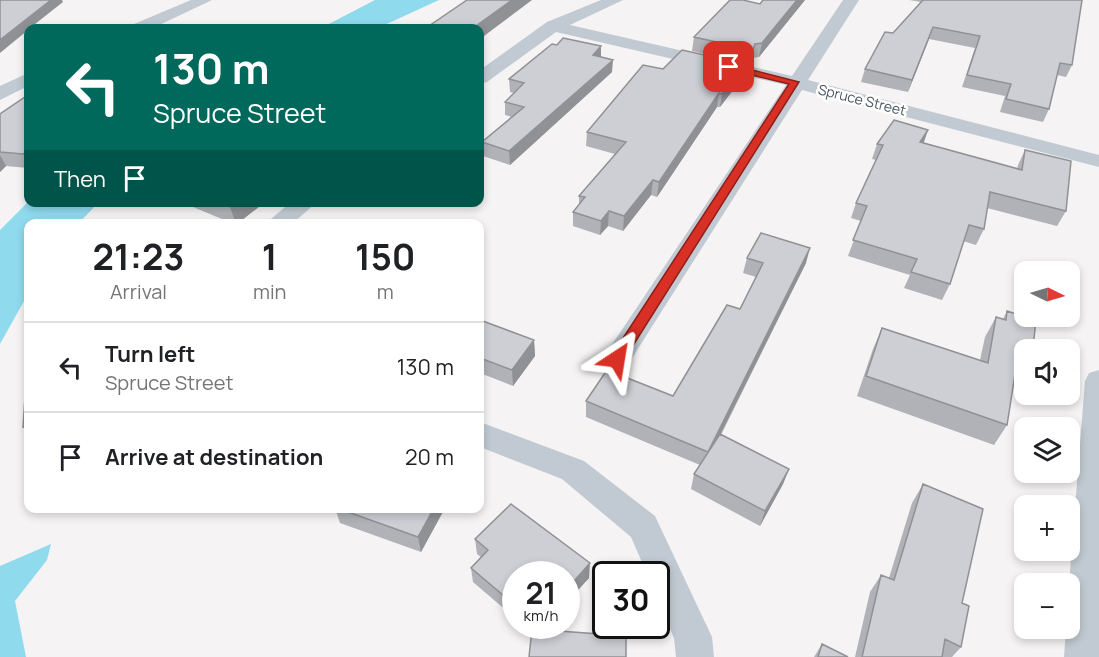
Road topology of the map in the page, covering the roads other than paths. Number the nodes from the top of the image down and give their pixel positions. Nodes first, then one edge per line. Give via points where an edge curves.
1 (204, 0) edge
2 (615, 0) edge
3 (851, 0) edge
4 (149, 24) edge
5 (554, 26) junction
6 (484, 75) edge
7 (24, 81) edge
8 (795, 82) junction
9 (0, 94) edge
10 (1099, 160) edge
11 (299, 207) edge
12 (283, 219) dead end
13 (617, 359) dead end
14 (1099, 381) edge
15 (484, 436) edge
16 (695, 657) edge
17 (1083, 657) edge

1 - 4 street
2 - 5 street
3 - 8 street
5 - 6 street
5 - 8 street, Spruce Street
7 - 9 street
8 - 10 street, Spruce Street
8 - 13 street
11 - 12 street
14 - 17 street
15 - 16 street via 573,470 643,527 693,637

